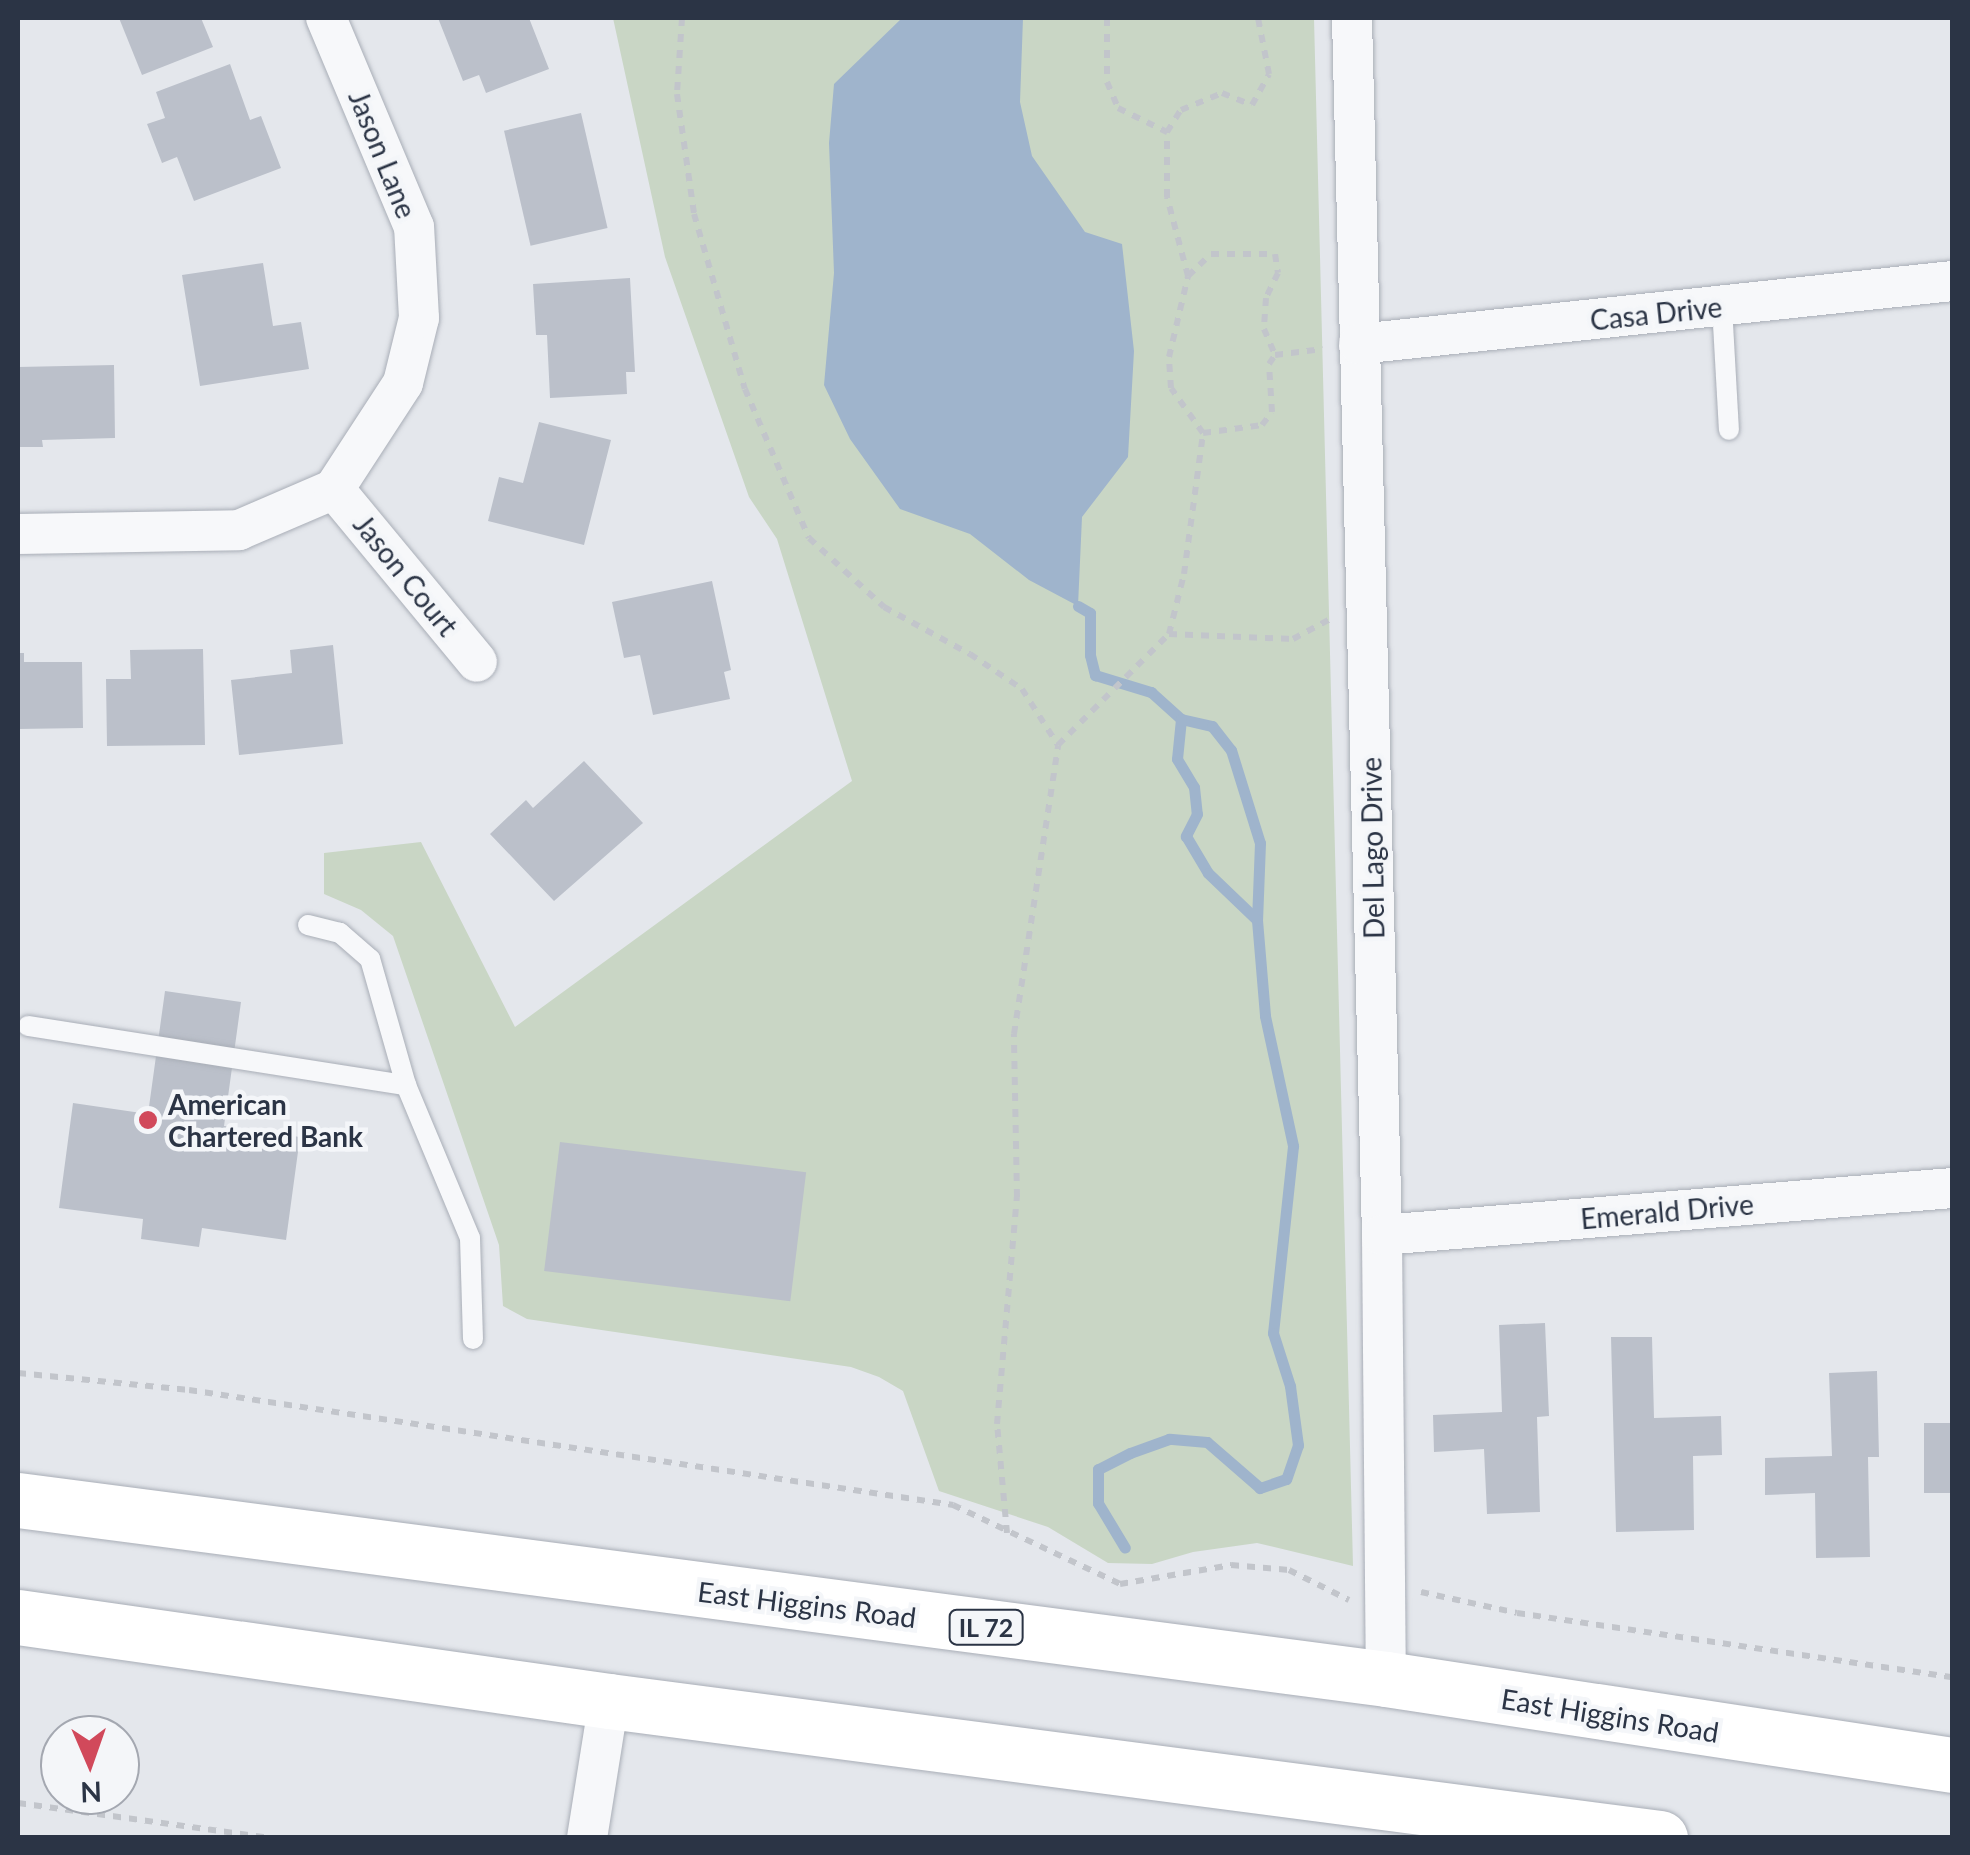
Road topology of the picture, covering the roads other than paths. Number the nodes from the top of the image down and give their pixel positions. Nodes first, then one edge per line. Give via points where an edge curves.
1 (326, 18) edge
2 (1352, 18) edge
3 (1952, 281) edge
4 (1722, 306) junction
5 (1359, 344) junction
6 (1729, 430) dead end
7 (334, 488) junction
8 (18, 534) edge
9 (477, 662) dead end
10 (308, 925) dead end
11 (28, 1026) dead end
12 (406, 1085) junction
13 (1952, 1188) edge
14 (1382, 1234) junction
15 (472, 1338) dead end
16 (18, 1500) edge
17 (18, 1617) edge
18 (1386, 1679) junction
19 (609, 1701) junction
20 (1952, 1765) edge
21 (587, 1838) edge
22 (1660, 1838) edge

1 - 7 street, Jason Lane via 414,227 419,318 403,384
2 - 5 street, Del Lago Drive
3 - 4 street, Casa Drive
4 - 5 street, Casa Drive
4 - 6 lane
5 - 14 street, Del Lago Drive
7 - 8 street via 239,530
7 - 9 street, Jason Court
10 - 12 lane via 340,933 370,958
11 - 12 lane
12 - 15 lane via 470,1238
13 - 14 street, Emerald Drive
14 - 18 street, Del Lago Drive
16 - 18 main road, East Higgins Road / IL 72
17 - 19 main road
18 - 20 main road, East Higgins Road / IL 72
19 - 21 street
19 - 22 main road

